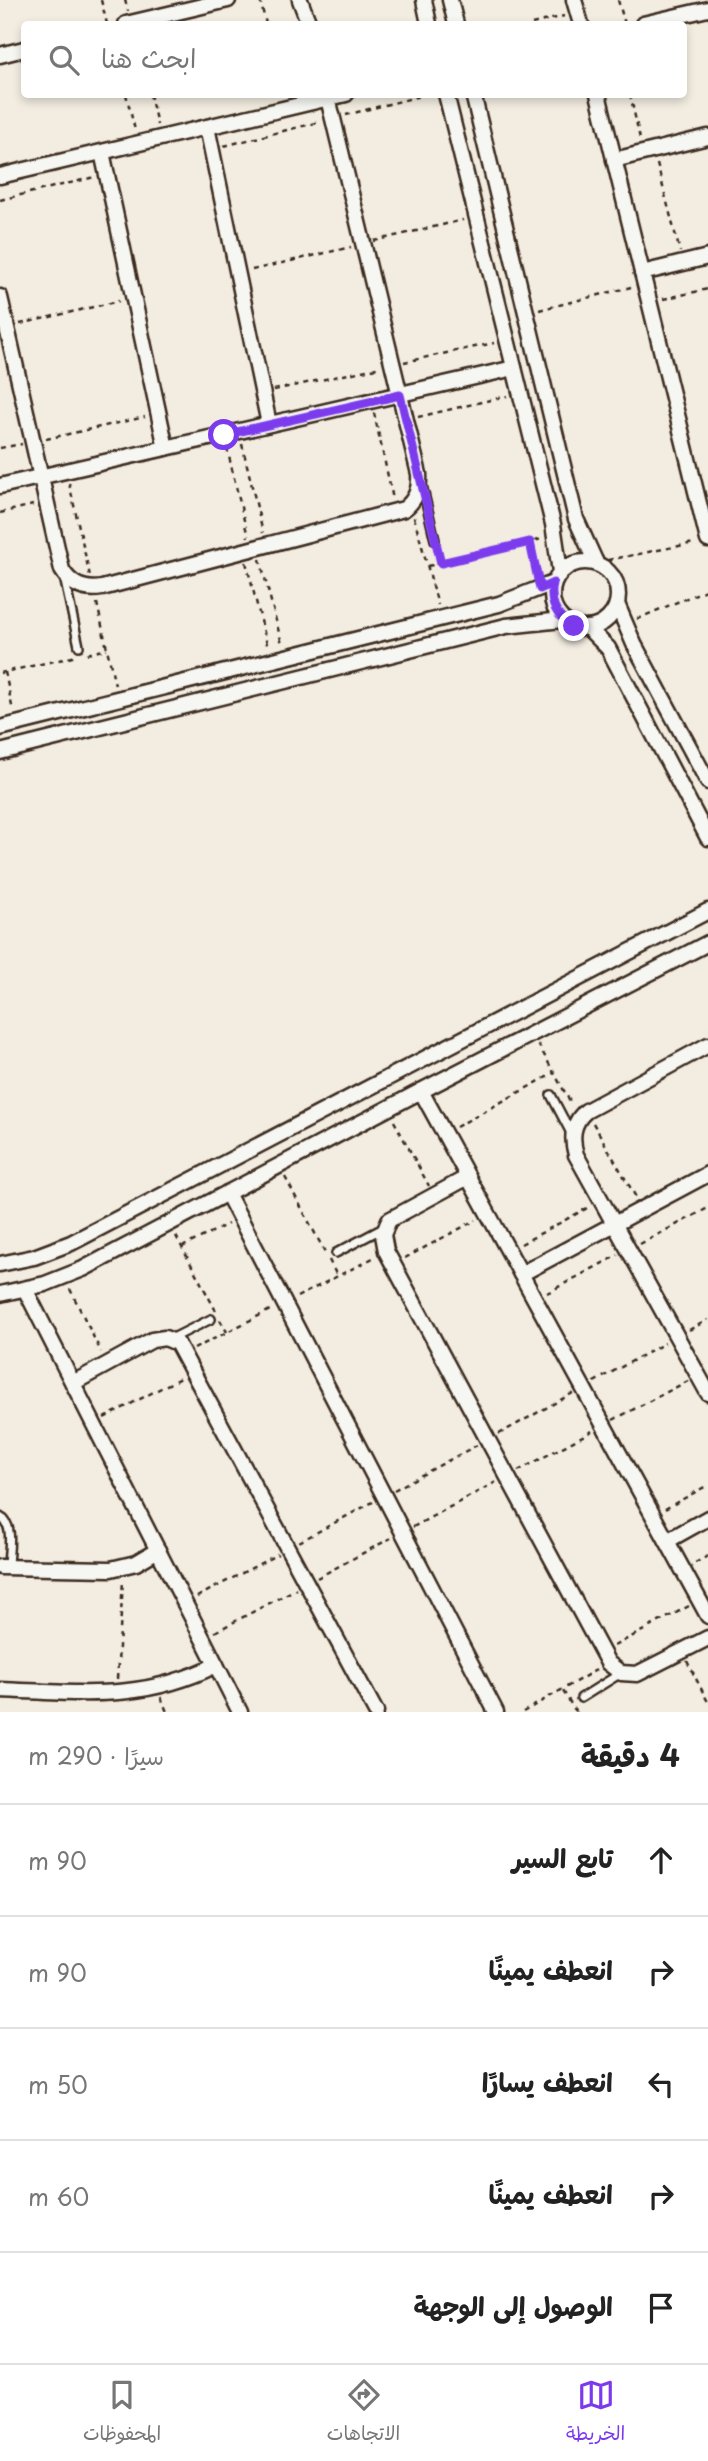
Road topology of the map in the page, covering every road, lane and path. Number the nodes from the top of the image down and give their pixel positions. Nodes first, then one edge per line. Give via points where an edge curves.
1 (101, 0) edge
2 (228, 0) edge
3 (260, 0) edge
4 (424, 0) edge
5 (450, 0) edge
6 (618, 0) edge
7 (302, 1) edge
8 (708, 9) edge
9 (578, 12) edge
10 (106, 21) edge
11 (139, 21) edge
12 (265, 21) edge
13 (308, 21) edge
14 (428, 21) edge
15 (455, 21) edge
16 (544, 21) edge
17 (624, 21) edge
18 (656, 21) edge
19 (21, 50) edge
20 (0, 55) edge
21 (127, 98) edge
22 (151, 98) edge
23 (324, 98) edge
24 (328, 98) edge
25 (447, 98) edge
26 (474, 98) edge
27 (599, 98) edge
28 (631, 98) edge
29 (207, 127) junction
30 (708, 137) edge
31 (161, 138) junction
32 (138, 144) junction
33 (102, 152) junction
34 (648, 152) junction
35 (614, 160) junction
36 (105, 174) junction
37 (0, 176) edge
38 (0, 200) edge
39 (708, 257) edge
40 (683, 263) junction
41 (643, 278) junction
42 (708, 289) edge
43 (0, 297) edge
44 (133, 298) junction
45 (649, 302) junction
46 (526, 313) junction
47 (7, 327) junction
48 (514, 368) junction
49 (520, 393) junction
50 (400, 395) junction
51 (371, 401) junction
52 (159, 414) junction
53 (406, 420) junction
54 (270, 425) junction
55 (239, 432) junction
56 (224, 435) junction
57 (33, 441) junction
58 (0, 448) edge
59 (166, 448) junction
60 (419, 474) junction
61 (41, 477) junction
62 (0, 486) edge
63 (47, 502) junction
64 (410, 504) junction
65 (0, 513) edge
66 (397, 513) junction
67 (555, 536) junction
68 (436, 541) joint
69 (702, 541) edge
70 (530, 542) junction
71 (255, 550) junction
72 (441, 563) junction
73 (596, 563) junction
74 (428, 566) junction
75 (62, 570) junction
76 (551, 582) junction
77 (708, 589) edge
78 (617, 604) junction
79 (442, 618) junction
80 (562, 620) junction
81 (625, 625) junction
82 (588, 628) junction
83 (79, 646) dead end
84 (107, 649) dead end
85 (279, 659) junction
86 (2, 673) edge
87 (15, 724) junction
88 (0, 728) edge
89 (0, 752) edge
90 (708, 781) edge
91 (708, 838) edge
92 (708, 911) edge
93 (708, 943) edge
94 (533, 1033) junction
95 (708, 1045) edge
96 (554, 1073) junction
97 (421, 1091) junction
98 (551, 1095) dead end
99 (387, 1108) junction
100 (582, 1114) junction
101 (444, 1133) junction
102 (573, 1136) junction
103 (279, 1166) junction
104 (708, 1174) edge
105 (468, 1177) junction
106 (227, 1193) junction
107 (434, 1195) junction
108 (601, 1201) junction
109 (643, 1208) junction
110 (708, 1208) edge
111 (488, 1213) junction
112 (240, 1218) junction
113 (169, 1224) junction
114 (614, 1224) junction
115 (385, 1227) junction
116 (182, 1247) junction
117 (628, 1250) junction
118 (509, 1251) junction
119 (336, 1253) dead end
120 (389, 1258) junction
121 (0, 1264) edge
122 (521, 1274) junction
123 (337, 1276) junction
124 (64, 1277) junction
125 (25, 1289) junction
126 (0, 1294) edge
127 (535, 1299) junction
128 (284, 1303) junction
129 (211, 1319) dead end
130 (708, 1320) edge
131 (227, 1332) junction
132 (677, 1337) junction
133 (172, 1339) junction
134 (185, 1354) junction
135 (107, 1364) junction
136 (194, 1371) junction
137 (698, 1376) junction
138 (73, 1383) junction
139 (583, 1388) junction
140 (708, 1393) edge
141 (94, 1424) junction
142 (603, 1425) junction
143 (487, 1440) junction
144 (507, 1476) junction
145 (708, 1485) edge
146 (384, 1496) junction
147 (653, 1516) junction
148 (0, 1517) edge
149 (708, 1518) edge
150 (403, 1532) junction
151 (667, 1541) junction
152 (288, 1548) junction
153 (158, 1549) junction
154 (4, 1567) edge
155 (124, 1567) junction
156 (307, 1583) junction
157 (699, 1600) junction
158 (185, 1604) junction
159 (708, 1616) edge
160 (708, 1637) edge
161 (203, 1639) junction
162 (682, 1651) junction
163 (605, 1658) junction
164 (216, 1665) junction
165 (621, 1673) junction
166 (563, 1689) junction
167 (0, 1690) edge
168 (116, 1693) junction
169 (582, 1698) dead end
170 (708, 1702) edge
171 (240, 1712) edge
172 (376, 1712) edge
173 (496, 1712) edge
174 (523, 1712) edge
175 (576, 1712) edge

1 - 10 path
2 - 11 street
3 - 12 path
4 - 14 street
5 - 15 street
6 - 17 path
7 - 13 street
8 - 18 street
9 - 16 path
19 - 20 street
21 - 32 path
22 - 31 path
23 - 29 street
24 - 50 street
25 - 48 street
26 - 46 street
27 - 35 street
28 - 34 path
29 - 31 street
29 - 54 street
30 - 34 street
31 - 32 street
32 - 33 street
33 - 36 street
33 - 37 street
34 - 35 street
34 - 40 path
35 - 41 street
36 - 38 path
36 - 44 street
39 - 40 street
40 - 41 street
41 - 45 street
41 - 46 path
42 - 45 path
43 - 47 street
44 - 47 path
44 - 52 street
45 - 69 street
46 - 73 street via 576,519
47 - 57 street
48 - 49 street
48 - 50 street
49 - 53 path
49 - 67 street
50 - 51 street
50 - 53 street
51 - 54 street
51 - 66 path
52 - 57 path
52 - 59 street
53 - 60 street
54 - 55 street
55 - 56 street
55 - 71 path
56 - 59 street
56 - 71 path
57 - 58 path
57 - 61 street
59 - 61 street
60 - 64 street via 419,490
60 - 68 lane
61 - 62 street
61 - 63 street
63 - 65 path
63 - 75 street
64 - 66 street
64 - 74 path
66 - 71 street
67 - 70 path
67 - 76 street
68 - 72 path
69 - 73 path
70 - 72 path
70 - 76 path
71 - 75 street via 93,590 72,582
71 - 85 path
71 - 85 path
72 - 74 path
73 - 76 street via 573,563
73 - 78 street via 608,570 616,583
74 - 79 path
75 - 83 lane
76 - 79 street via 499,604
76 - 80 street via 552,599
77 - 81 path
78 - 81 street
78 - 82 street via 606,621
79 - 85 street
80 - 82 street
80 - 89 street via 506,626
81 - 90 street
82 - 91 street via 613,656
84 - 86 path
85 - 87 street
86 - 87 path
87 - 88 street
92 - 121 street via 71,1243
93 - 94 street
94 - 96 path
94 - 97 street
95 - 100 street
96 - 100 path
96 - 101 path
97 - 99 street
97 - 101 street
98 - 102 lane
99 - 103 street
99 - 107 path
100 - 102 street
100 - 109 path
101 - 105 street
102 - 108 street via 576,1155
103 - 106 street
103 - 123 path
104 - 109 street
105 - 107 street
105 - 111 street
106 - 112 street
106 - 113 street
107 - 115 street via 395,1215
108 - 114 street
108 - 118 path
109 - 114 street
110 - 117 path
111 - 118 street
111 - 120 path
112 - 116 path
112 - 128 street
113 - 116 path
113 - 124 street
114 - 117 street
114 - 122 street
115 - 119 lane
115 - 120 street
116 - 131 path
117 - 127 path
117 - 132 street
118 - 122 street
120 - 123 path
120 - 143 street
122 - 127 street
123 - 128 path
124 - 125 street
124 - 135 path
125 - 126 street
125 - 138 street
127 - 139 street
128 - 131 path
128 - 146 street
129 - 133 lane
130 - 132 path
131 - 134 path
132 - 137 street
132 - 139 path
133 - 134 street
133 - 135 street via 152,1340
134 - 136 street
135 - 138 street
136 - 141 path
136 - 152 street
137 - 140 street
137 - 142 path
138 - 141 street
139 - 142 street
139 - 143 path
141 - 153 street
142 - 144 path
142 - 147 street
143 - 144 street
143 - 146 path
144 - 150 path
144 - 163 street
145 - 147 path
146 - 150 street
146 - 152 path
147 - 151 street
148 - 154 lane via 9,1525
149 - 151 street
150 - 156 path
150 - 173 street
151 - 157 street
152 - 156 street
152 - 158 path
153 - 155 street
153 - 158 street
154 - 155 street
155 - 168 path
156 - 161 path
156 - 172 street
157 - 159 street
157 - 163 path
158 - 161 street
160 - 162 street
161 - 164 street
162 - 165 street via 638,1674
162 - 170 path
163 - 165 street
163 - 166 path
164 - 168 street via 167,1684
164 - 171 street
165 - 169 lane
166 - 174 path
166 - 175 path
167 - 168 street

